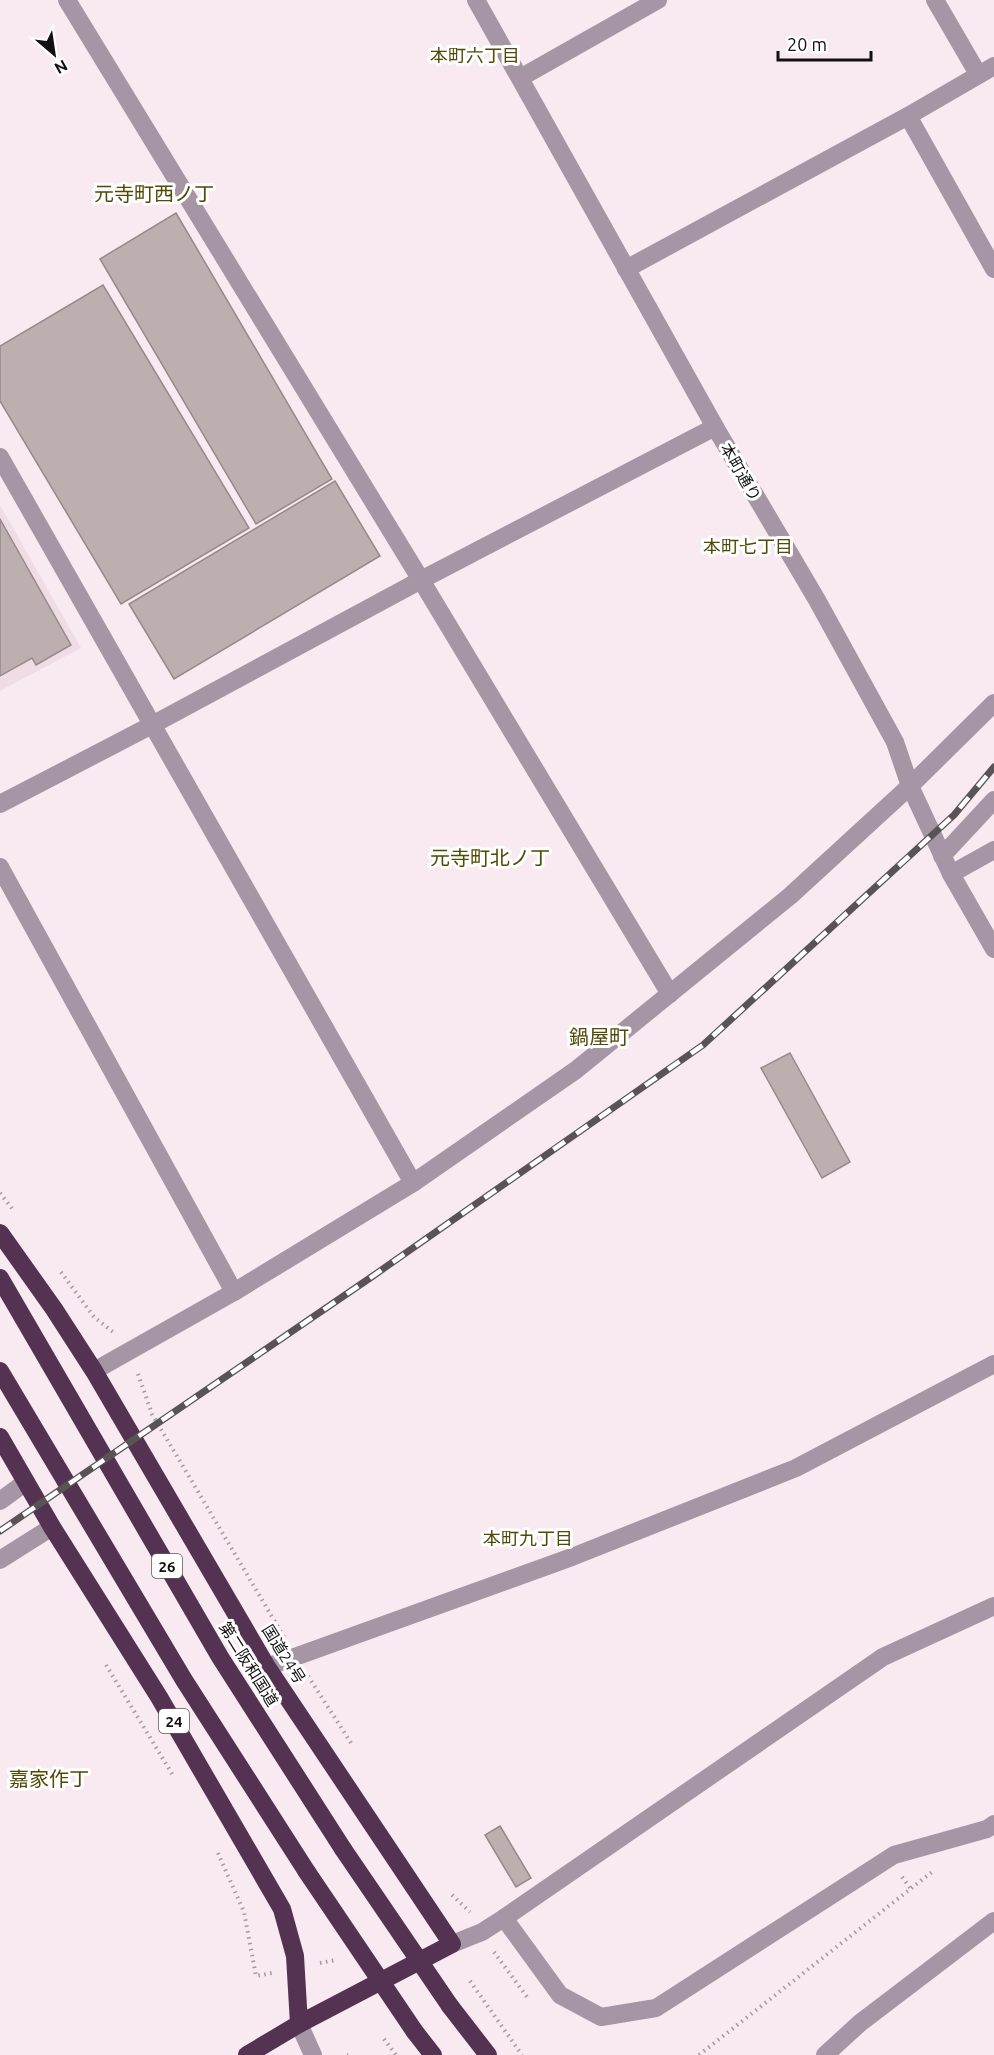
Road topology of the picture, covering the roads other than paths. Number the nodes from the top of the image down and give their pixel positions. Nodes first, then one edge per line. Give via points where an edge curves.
1 (67, 0) edge
2 (476, 0) edge
3 (658, 0) edge
4 (935, 0) edge
5 (986, 70) edge
6 (520, 78) junction
7 (908, 117) junction
8 (626, 269) junction
9 (994, 269) edge
10 (715, 427) junction
11 (0, 457) edge
12 (421, 580) junction
13 (994, 703) edge
14 (152, 725) junction
15 (910, 786) junction
16 (994, 800) edge
17 (0, 804) edge
18 (994, 850) edge
19 (942, 856) junction
20 (0, 867) edge
21 (951, 874) junction
22 (994, 949) edge
23 (670, 994) junction
24 (413, 1183) junction
25 (0, 1233) edge
26 (0, 1278) edge
27 (234, 1292) junction
28 (994, 1364) edge
29 (0, 1371) edge
30 (94, 1371) junction
31 (0, 1437) edge
32 (26, 1482) junction
33 (0, 1501) edge
34 (52, 1527) junction
35 (0, 1560) edge
36 (994, 1606) edge
37 (267, 1667) junction
38 (994, 1824) edge
39 (504, 1918) junction
40 (994, 1921) edge
41 (452, 1944) junction
42 (299, 2024) junction
43 (247, 2055) edge
44 (313, 2055) edge
45 (433, 2055) edge
46 (488, 2055) edge
47 (825, 2055) edge

1 - 12 street
2 - 6 street, 本町通り
3 - 6 street
4 - 5 street
5 - 7 street
6 - 8 street, 本町通り
7 - 8 street
7 - 9 street
8 - 10 street, 本町通り
10 - 12 street
10 - 15 street, 本町通り via 895,742
11 - 14 street
12 - 14 street
12 - 23 street
13 - 15 street
14 - 17 street
14 - 24 street
15 - 19 street, 本町通り
15 - 23 street via 790,896
16 - 19 street
18 - 21 street
19 - 21 street, 本町通り
20 - 27 street
21 - 22 street, 本町通り
23 - 24 street via 576,1070
24 - 27 street
25 - 30 highway, 国道24号
26 - 46 highway, 第二阪和国道 / 26, bridge via 220,1657 344,1849 450,2006
27 - 30 street
28 - 37 street via 796,1468 572,1557
29 - 45 highway, bridge via 184,1680 307,1872
30 - 37 highway, 国道24号
31 - 32 highway, 24
32 - 33 street
32 - 34 highway, 24
34 - 35 street
34 - 42 highway, 24 via 159,1697 282,1909 295,1956
36 - 39 street via 883,1657
37 - 41 highway, 国道24号
38 - 39 street via 894,1855 656,2008 601,2017 560,1995
39 - 41 street
40 - 47 street via 860,2023
41 - 42 highway
42 - 43 highway
42 - 44 street

